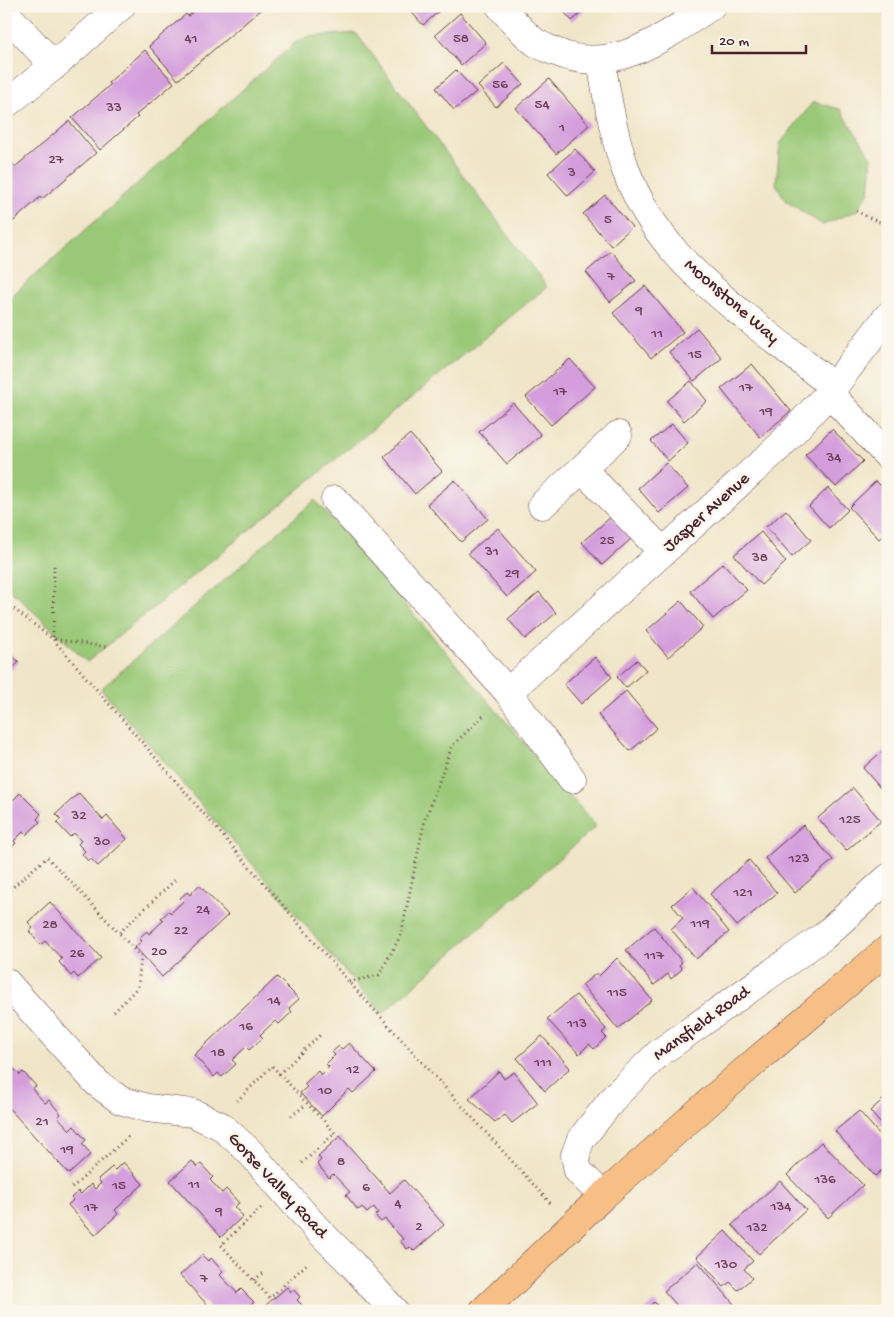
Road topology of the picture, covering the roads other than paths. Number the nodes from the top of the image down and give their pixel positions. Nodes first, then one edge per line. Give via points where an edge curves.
1 (121, 6) edge
2 (500, 6) edge
3 (711, 6) edge
4 (9, 17) dead end
5 (600, 61) junction
6 (54, 66) junction
7 (6, 104) edge
8 (886, 321) edge
9 (831, 390) junction
10 (618, 435) dead end
11 (888, 456) edge
12 (582, 469) junction
13 (335, 500) dead end
14 (542, 505) dead end
15 (663, 552) junction
16 (508, 692) junction
17 (572, 779) dead end
18 (888, 878) edge
19 (888, 949) edge
20 (6, 982) edge
21 (603, 1196) junction
22 (394, 1311) edge
23 (483, 1311) edge

1 - 6 street
2 - 5 street via 537,43 566,56
3 - 5 street via 668,35 629,54
4 - 6 street
5 - 9 street, Moonstone Way via 618,145 650,220 682,262 711,290
6 - 7 street
8 - 9 street, Jasper Avenue
9 - 11 street, Moonstone Way
9 - 15 street, Jasper Avenue via 778,447
10 - 12 street
12 - 14 street
12 - 15 street
13 - 16 street
15 - 16 street, Jasper Avenue
16 - 17 street
18 - 21 street, Mansfield Road via 824,936 659,1053 616,1095 581,1139 575,1155 578,1171
19 - 21 main road
20 - 22 street, Gorse Valley Road via 97,1083 120,1100 147,1108 193,1113 221,1126 249,1151
21 - 23 main road

